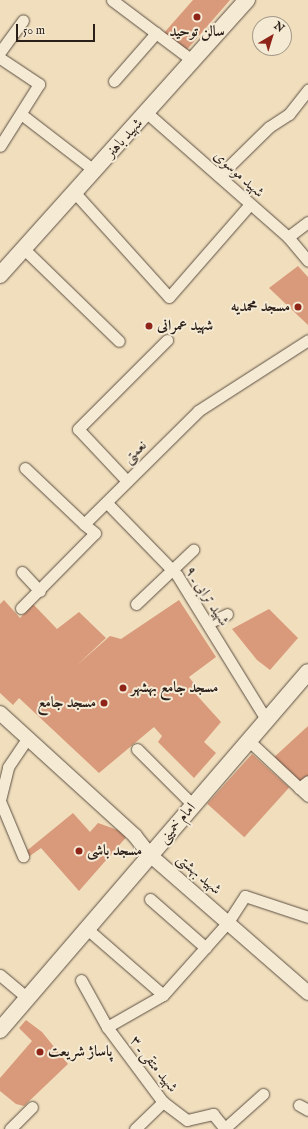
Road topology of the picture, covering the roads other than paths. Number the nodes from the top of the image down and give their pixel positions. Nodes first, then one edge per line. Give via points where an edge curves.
1 (112, 0) edge
2 (246, 0) edge
3 (23, 20) dead end
4 (156, 33) junction
5 (0, 52) edge
6 (0, 58) edge
7 (192, 60) junction
8 (114, 81) dead end
9 (308, 90) edge
10 (147, 113) junction
11 (21, 114) junction
12 (0, 146) edge
13 (95, 171) junction
14 (219, 176) junction
15 (75, 193) junction
16 (250, 204) junction
17 (306, 227) edge
18 (288, 237) junction
19 (24, 249) junction
20 (308, 261) edge
21 (0, 275) edge
22 (167, 340) dead end
23 (308, 340) edge
24 (119, 341) dead end
25 (25, 468) dead end
26 (127, 481) junction
27 (107, 503) junction
28 (84, 524) junction
29 (193, 550) dead end
30 (171, 569) junction
31 (22, 572) dead end
32 (40, 591) junction
33 (136, 604) dead end
34 (21, 608) dead end
35 (227, 614) dead end
36 (208, 623) junction
37 (308, 672) edge
38 (0, 713) edge
39 (266, 719) junction
40 (26, 740) junction
41 (248, 740) junction
42 (137, 749) dead end
43 (304, 785) edge
44 (308, 796) edge
45 (0, 801) edge
46 (193, 805) junction
47 (150, 855) junction
48 (23, 856) dead end
49 (150, 899) dead end
50 (308, 917) edge
51 (228, 922) junction
52 (86, 928) junction
53 (206, 948) junction
54 (0, 975) edge
55 (81, 980) dead end
56 (308, 993) edge
57 (164, 995) junction
58 (27, 998) junction
59 (107, 1027) junction
60 (0, 1030) edge
61 (263, 1094) dead end
62 (163, 1102) junction
63 (32, 1107) dead end
64 (10, 1129) edge
65 (135, 1129) edge
66 (225, 1129) edge

1 - 4 street
2 - 7 main road, شهید باهنر
3 - 5 street
4 - 7 street
4 - 8 street
6 - 11 street via 39,84
7 - 10 main road, شهید باهنر
9 - 14 street via 289,114 269,127
10 - 13 main road, شهید باهنر
10 - 14 street, شهید موسوی
11 - 12 street
11 - 13 street
13 - 15 main road, شهید باهنر
14 - 16 street, شهید موسوی
15 - 16 street via 169,297
15 - 19 main road, شهید باهنر
16 - 18 street, شهید موسوی
17 - 18 street
18 - 20 street, شهید موسوی
19 - 21 main road, شهید باهنر
19 - 24 street
22 - 26 street via 78,429
23 - 26 street, نعمتی via 198,411
25 - 28 street
26 - 27 street, نعمتی
27 - 28 street, نعمتی
27 - 30 street, شهید ترابی ـ ۹
28 - 32 street via 95,533
29 - 30 street
30 - 33 street
30 - 36 street, شهید ترابی ـ ۹
31 - 32 street
32 - 34 street
35 - 36 street
36 - 39 street, شهید ترابی ـ ۹
37 - 39 main road, امام خمینی
38 - 40 street, شهید بهشتی
39 - 41 main road, امام خمینی
40 - 45 street via 8,767
40 - 47 street, شهید بهشتی via 135,836
41 - 43 street
41 - 46 main road, امام خمینی
42 - 46 street
43 - 44 street
45 - 48 street
46 - 47 main road, امام خمینی
47 - 51 street, شهید بهشتی
47 - 52 main road, امام خمینی
49 - 53 street
50 - 51 street via 245,896
51 - 53 street
51 - 56 street, شهید بهشتی
52 - 57 street
52 - 58 main road, امام خمینی
53 - 57 street
54 - 58 street
55 - 59 street, شهید متقی ـ ۳
57 - 59 street
58 - 60 main road, امام خمینی
59 - 62 street, شهید متقی ـ ۳
61 - 66 street
62 - 65 street
62 - 66 street, شهید متقی ـ ۳ via 187,1120 213,1114
63 - 64 street

